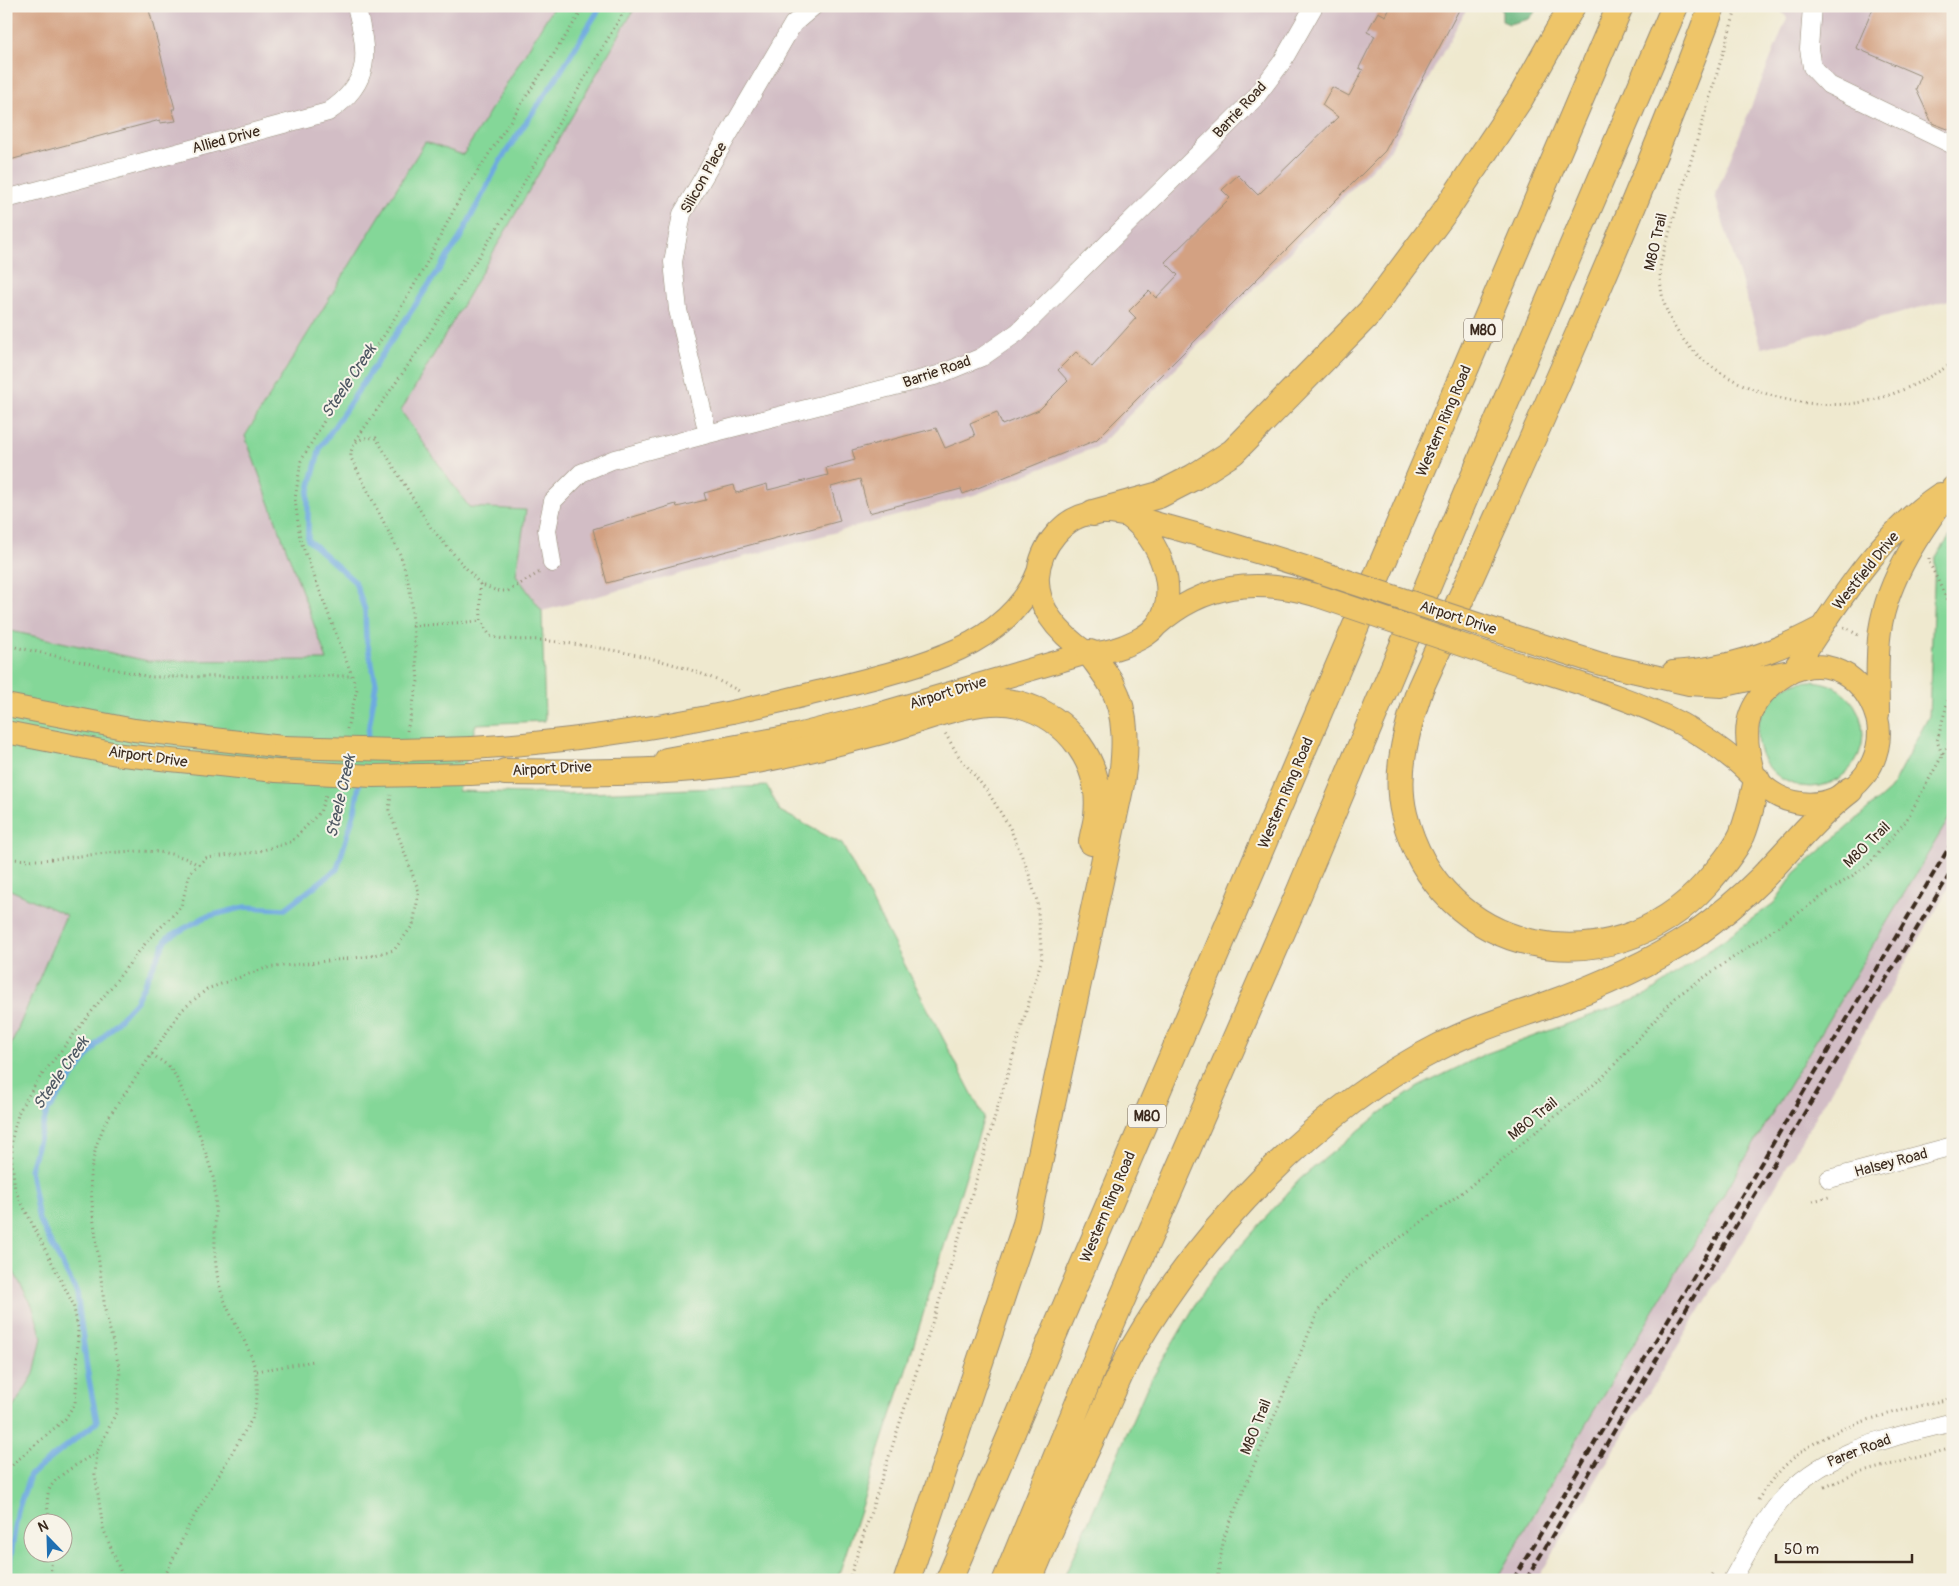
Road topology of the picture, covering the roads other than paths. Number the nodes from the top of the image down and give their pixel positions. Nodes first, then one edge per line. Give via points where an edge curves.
1 (356, 6) edge
2 (814, 6) edge
3 (1314, 6) edge
4 (1572, 6) edge
5 (1620, 6) edge
6 (1675, 6) edge
7 (1712, 6) edge
8 (1812, 6) edge
9 (1953, 145) edge
10 (6, 199) edge
11 (708, 434) junction
12 (1953, 486) edge
13 (1093, 513) junction
14 (1129, 517) junction
15 (552, 563) road end
16 (1039, 570) junction
17 (1825, 623) junction
18 (1155, 627) junction
19 (1088, 653) junction
20 (1792, 670) junction
21 (1637, 673) junction
22 (6, 705) edge
23 (1878, 722) junction
24 (6, 732) edge
25 (505, 772) junction
26 (1756, 779) junction
27 (1850, 790) junction
28 (1066, 1031) junction
29 (1953, 1146) edge
30 (1829, 1179) dead end
31 (1953, 1422) edge
32 (907, 1580) edge
33 (949, 1580) edge
34 (1006, 1580) edge
35 (1029, 1580) edge
36 (1732, 1580) edge

1 - 10 street, Allied Drive via 365,45 362,75 348,97 328,112
2 - 11 street, Silicon Place via 793,24 682,214 673,262 678,310
3 - 11 street, Barrie Road via 1282,62 1255,98 1018,332 982,357 938,375
4 - 13 highway via 1521,97 1446,210 1370,312 1233,452 1159,495
5 - 33 highway, Western Ring Road / M80
6 - 34 highway via 1299,893 1106,1336
7 - 26 highway via 1622,233 1558,383 1420,689 1406,730 1401,788 1404,813 1416,848 1436,882 1455,902 1479,921 1510,936 1542,946 1572,948 1627,938 1659,924 1685,905 1728,858 1741,836
8 - 9 street via 1809,48 1812,67 1829,85
11 - 15 street, Barrie Road via 612,460 581,473 553,501 547,530
12 - 17 main road, Westfield Drive via 1930,500 1897,532
12 - 23 main road, Westfield Drive via 1895,580 1880,627
13 - 14 main road
13 - 16 main road via 1066,526 1054,537 1045,549
14 - 18 main road via 1150,537 1165,569 1165,607
14 - 21 main road, Airport Drive, bridge via 1242,546 1495,630
16 - 19 main road via 1039,590 1047,611 1065,636
16 - 22 main road, Airport Drive, bridge via 1030,589 1011,613 980,638 959,649 860,682 752,708 562,741 397,750 283,746 134,730
17 - 20 main road, Westfield Drive
17 - 21 main road via 1768,653 1730,665 1692,671
18 - 19 main road via 1122,647
18 - 26 main road, Airport Drive, bridge via 1177,609 1227,589 1260,584 1294,589 1662,715 1703,737
19 - 25 main road, Airport Drive via 867,717 742,747 626,764
19 - 28 highway via 1112,684 1118,701 1125,738 1125,759
20 - 21 main road, Airport Drive via 1721,686 1672,682
20 - 23 main road via 1818,665 1841,672 1863,690
20 - 26 main road via 1767,688 1750,716 1748,742
23 - 27 main road via 1876,752 1866,774
24 - 25 main road, Airport Drive, bridge via 122,754 276,771 373,776
25 - 28 highway via 621,773 749,761 836,742 967,706 1000,702 1032,708 1062,726 1075,739 1092,768 1097,797
26 - 27 main road via 1772,794 1796,803 1829,802
27 - 35 highway via 1740,898 1693,935 1636,968 1546,1006 1489,1023 1383,1079 1338,1112 1256,1186 1164,1300 1132,1349
28 - 32 highway via 1026,1224
29 - 30 street, Halsey Road
31 - 36 street, Parer Road via 1862,1447 1823,1464 1779,1502

